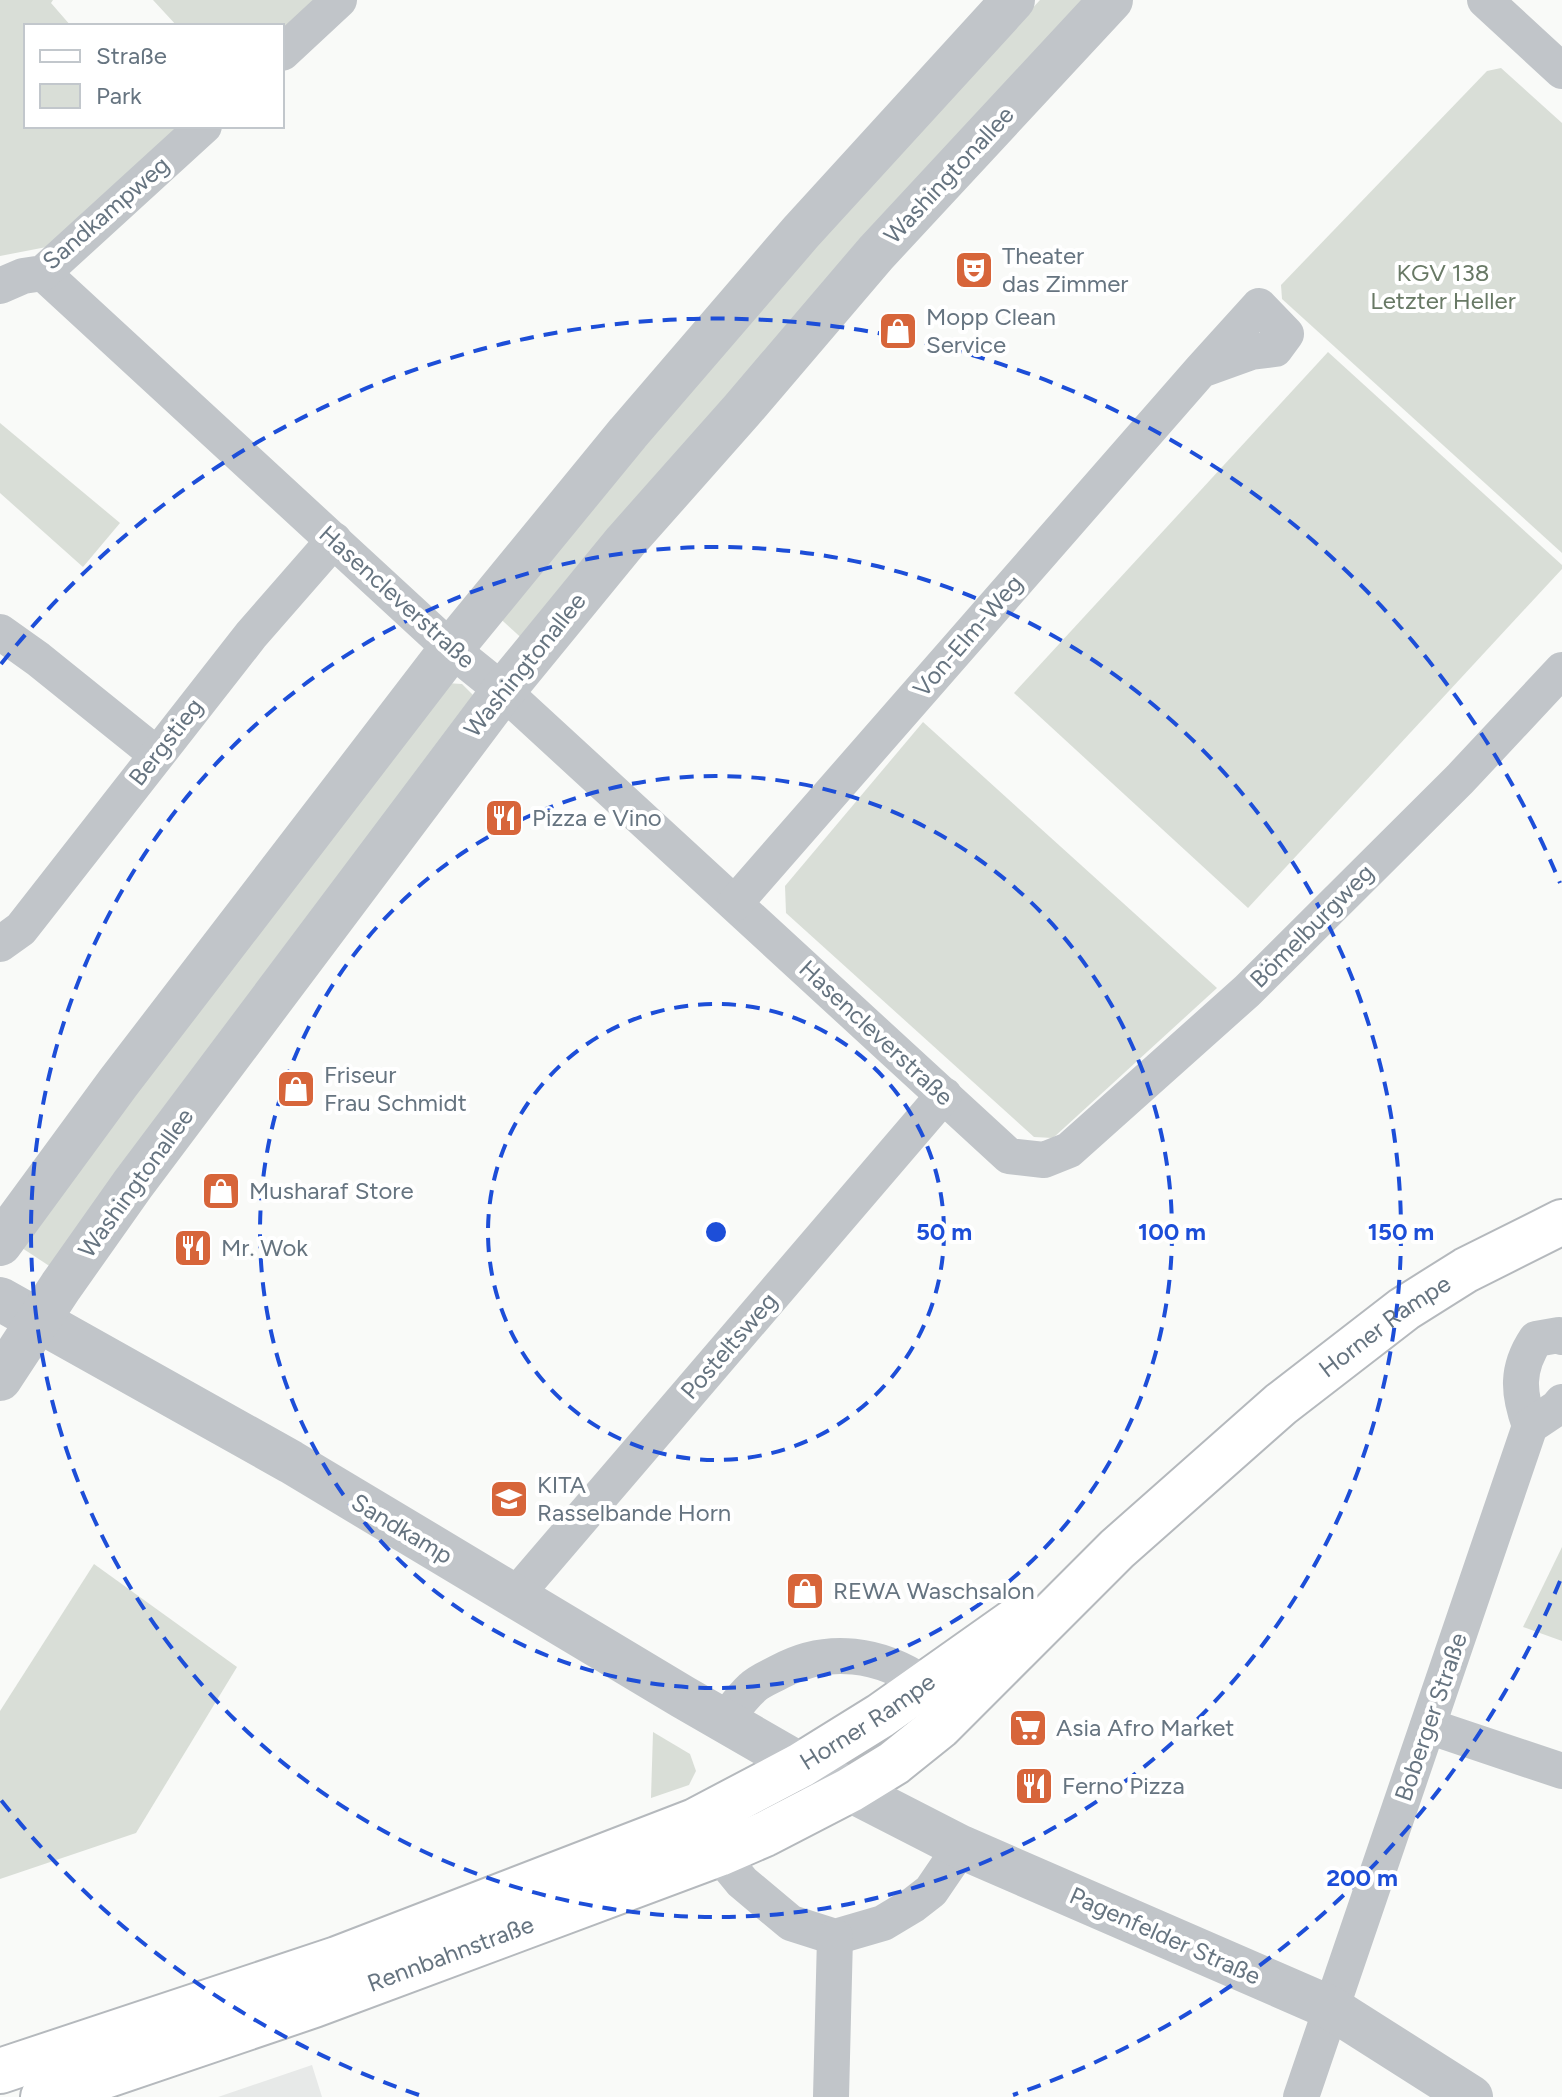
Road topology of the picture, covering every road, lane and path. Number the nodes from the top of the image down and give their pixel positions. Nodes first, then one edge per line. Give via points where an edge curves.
1 (339, 0) edge
2 (1013, 0) edge
3 (1111, 0) edge
4 (1485, 0) edge
5 (284, 51) edge
6 (1562, 71) edge
7 (202, 128) edge
8 (43, 273) junction
9 (0, 286) edge
10 (1201, 370) dead end
11 (334, 540) junction
12 (0, 632) edge
13 (451, 649) junction
14 (1562, 670) edge
15 (503, 691) junction
16 (156, 754) junction
17 (735, 903) junction
18 (0, 944) edge
19 (944, 1095) junction
20 (1044, 1160) joint
21 (1562, 1222) edge
22 (0, 1244) edge
23 (0, 1299) edge
24 (37, 1322) junction
25 (1562, 1337) edge
26 (0, 1379) edge
27 (1562, 1402) edge
28 (1530, 1426) junction
29 (1117, 1549) junction
30 (514, 1597) junction
31 (925, 1684) junction
32 (724, 1721) junction
33 (1428, 1726) junction
34 (801, 1765) junction
35 (1562, 1771) edge
36 (850, 1790) junction
37 (961, 1847) junction
38 (719, 1854) junction
39 (835, 1937) junction
40 (1331, 2008) junction
41 (0, 2071) edge
42 (43, 2097) edge
43 (831, 2097) edge
44 (1301, 2097) edge
45 (1471, 2097) edge

1 - 5 street
2 - 13 street via 801,232
3 - 15 street, Washingtonallee via 876,253
4 - 6 street
7 - 8 street, Sandkampweg
8 - 9 street, Sandkampweg
8 - 11 street, Hasencleverstraße
10 - 17 street, Von-Elm-Weg
11 - 13 street, Hasencleverstraße
11 - 16 street, Bergstieg
12 - 16 street
13 - 15 street, Hasencleverstraße
13 - 22 street
14 - 20 street, Bömelburgweg via 1247,991 1069,1150
15 - 17 street, Hasencleverstraße
15 - 24 street, Washingtonallee via 133,1184
16 - 18 street, Bergstieg via 21,929
17 - 19 street, Hasencleverstraße
19 - 20 street, Hasencleverstraße via 1009,1156
19 - 30 street, Posteltsweg
21 - 29 main road, Horner Rampe via 1466,1270 1404,1309 1281,1404
23 - 24 street, Sandkamp
24 - 26 street, Washingtonallee
24 - 30 street, Sandkamp via 291,1462
25 - 28 street via 1536,1339 1525,1357 1522,1403
27 - 28 street
28 - 33 street, Boberger Straße
29 - 31 main road, Horner Rampe
29 - 36 main road, Horner Rampe via 940,1726
30 - 32 street, Sandkamp
31 - 32 street via 903,1669 865,1656 825,1656 789,1666 754,1686
31 - 34 main road, Horner Rampe
32 - 34 street, Sandkamp
33 - 35 street
33 - 40 street, Boberger Straße
34 - 36 street, Horner Rampe
34 - 41 main road, Rennbahnstraße via 695,1821 447,1919
36 - 37 street, Pagenfelder Straße
36 - 38 main road, Rennbahnstraße
37 - 39 street via 931,1891 913,1905 883,1923
37 - 40 street, Pagenfelder Straße
38 - 39 street via 742,1882 791,1923
38 - 42 main road, Rennbahnstraße via 314,2005
39 - 43 street
40 - 44 street, Boberger Straße
40 - 45 street, Pagenfelder Straße

